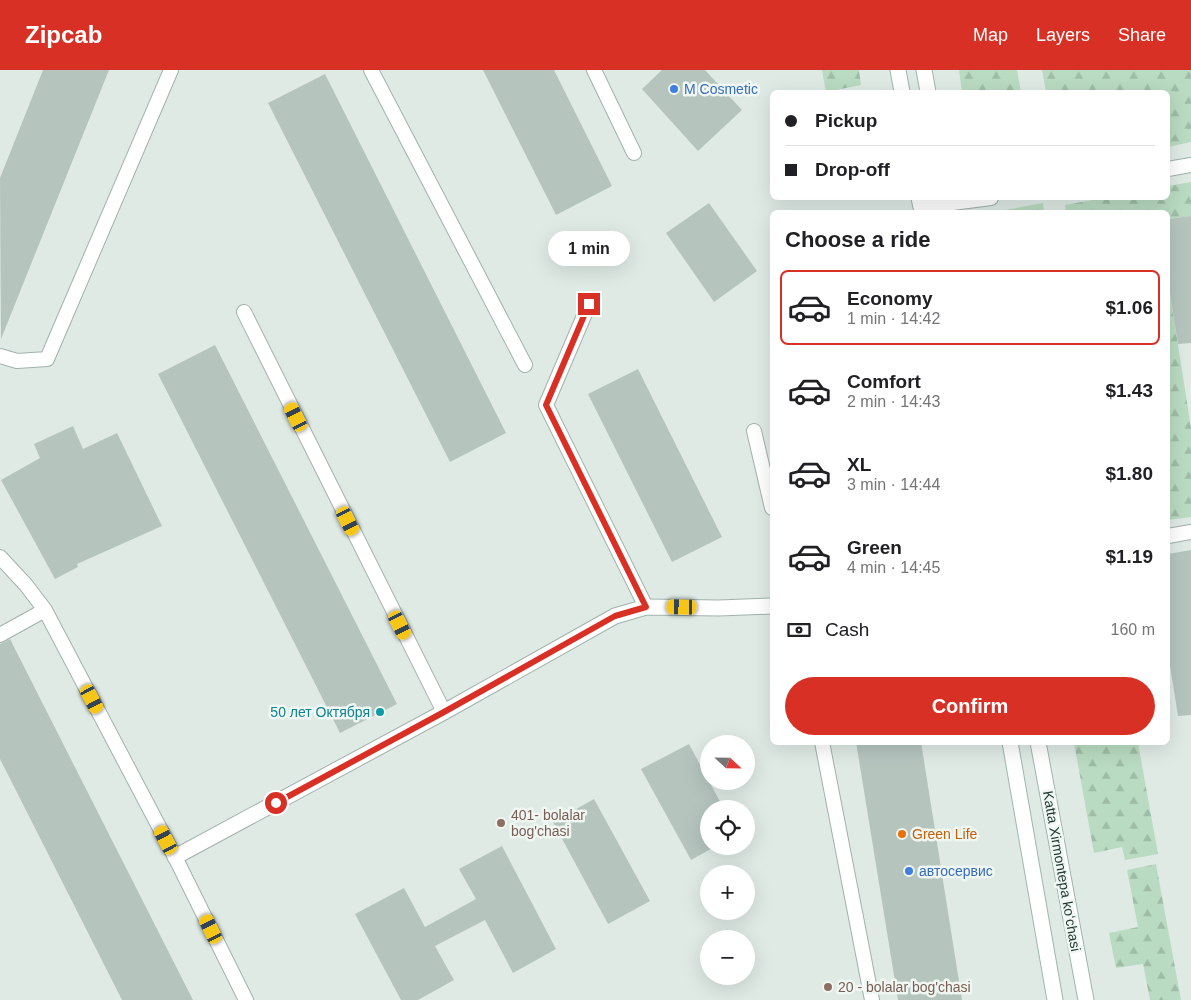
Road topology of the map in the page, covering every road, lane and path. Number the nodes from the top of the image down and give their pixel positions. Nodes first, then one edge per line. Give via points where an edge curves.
1 (171, 70) edge
2 (371, 70) edge
3 (594, 70) edge
4 (898, 70) edge
5 (924, 70) edge
6 (902, 90) edge
7 (928, 90) edge
8 (634, 153) dead end
9 (1191, 165) edge
10 (1170, 169) edge
11 (976, 200) edge
12 (946, 204) edge
13 (920, 206) edge
14 (589, 304) dead end
15 (244, 312) dead end
16 (0, 356) edge
17 (525, 365) dead end
18 (754, 431) dead end
19 (770, 499) edge
20 (1191, 532) edge
21 (1170, 536) edge
22 (0, 557) edge
23 (770, 606) edge
24 (646, 607) junction
25 (45, 610) junction
26 (0, 635) edge
27 (444, 712) junction
28 (823, 745) edge
29 (1011, 745) edge
30 (1039, 745) edge
31 (175, 858) junction
32 (246, 1000) edge
33 (872, 1000) edge
34 (1055, 1000) edge
35 (1086, 1000) edge

1 - 16 lane via 47,359 17,361
2 - 17 lane
3 - 8 lane
4 - 6 street
5 - 7 street
9 - 10 lane
11 - 12 lane
12 - 13 lane
14 - 24 lane via 546,405
15 - 27 lane
18 - 19 lane
20 - 21 lane
22 - 25 lane
23 - 24 street
24 - 27 street via 615,616
25 - 26 lane
25 - 31 lane
27 - 31 street
28 - 33 lane
29 - 34 street
30 - 35 street, Katta Xirmontepa koʻchasi
31 - 32 lane

